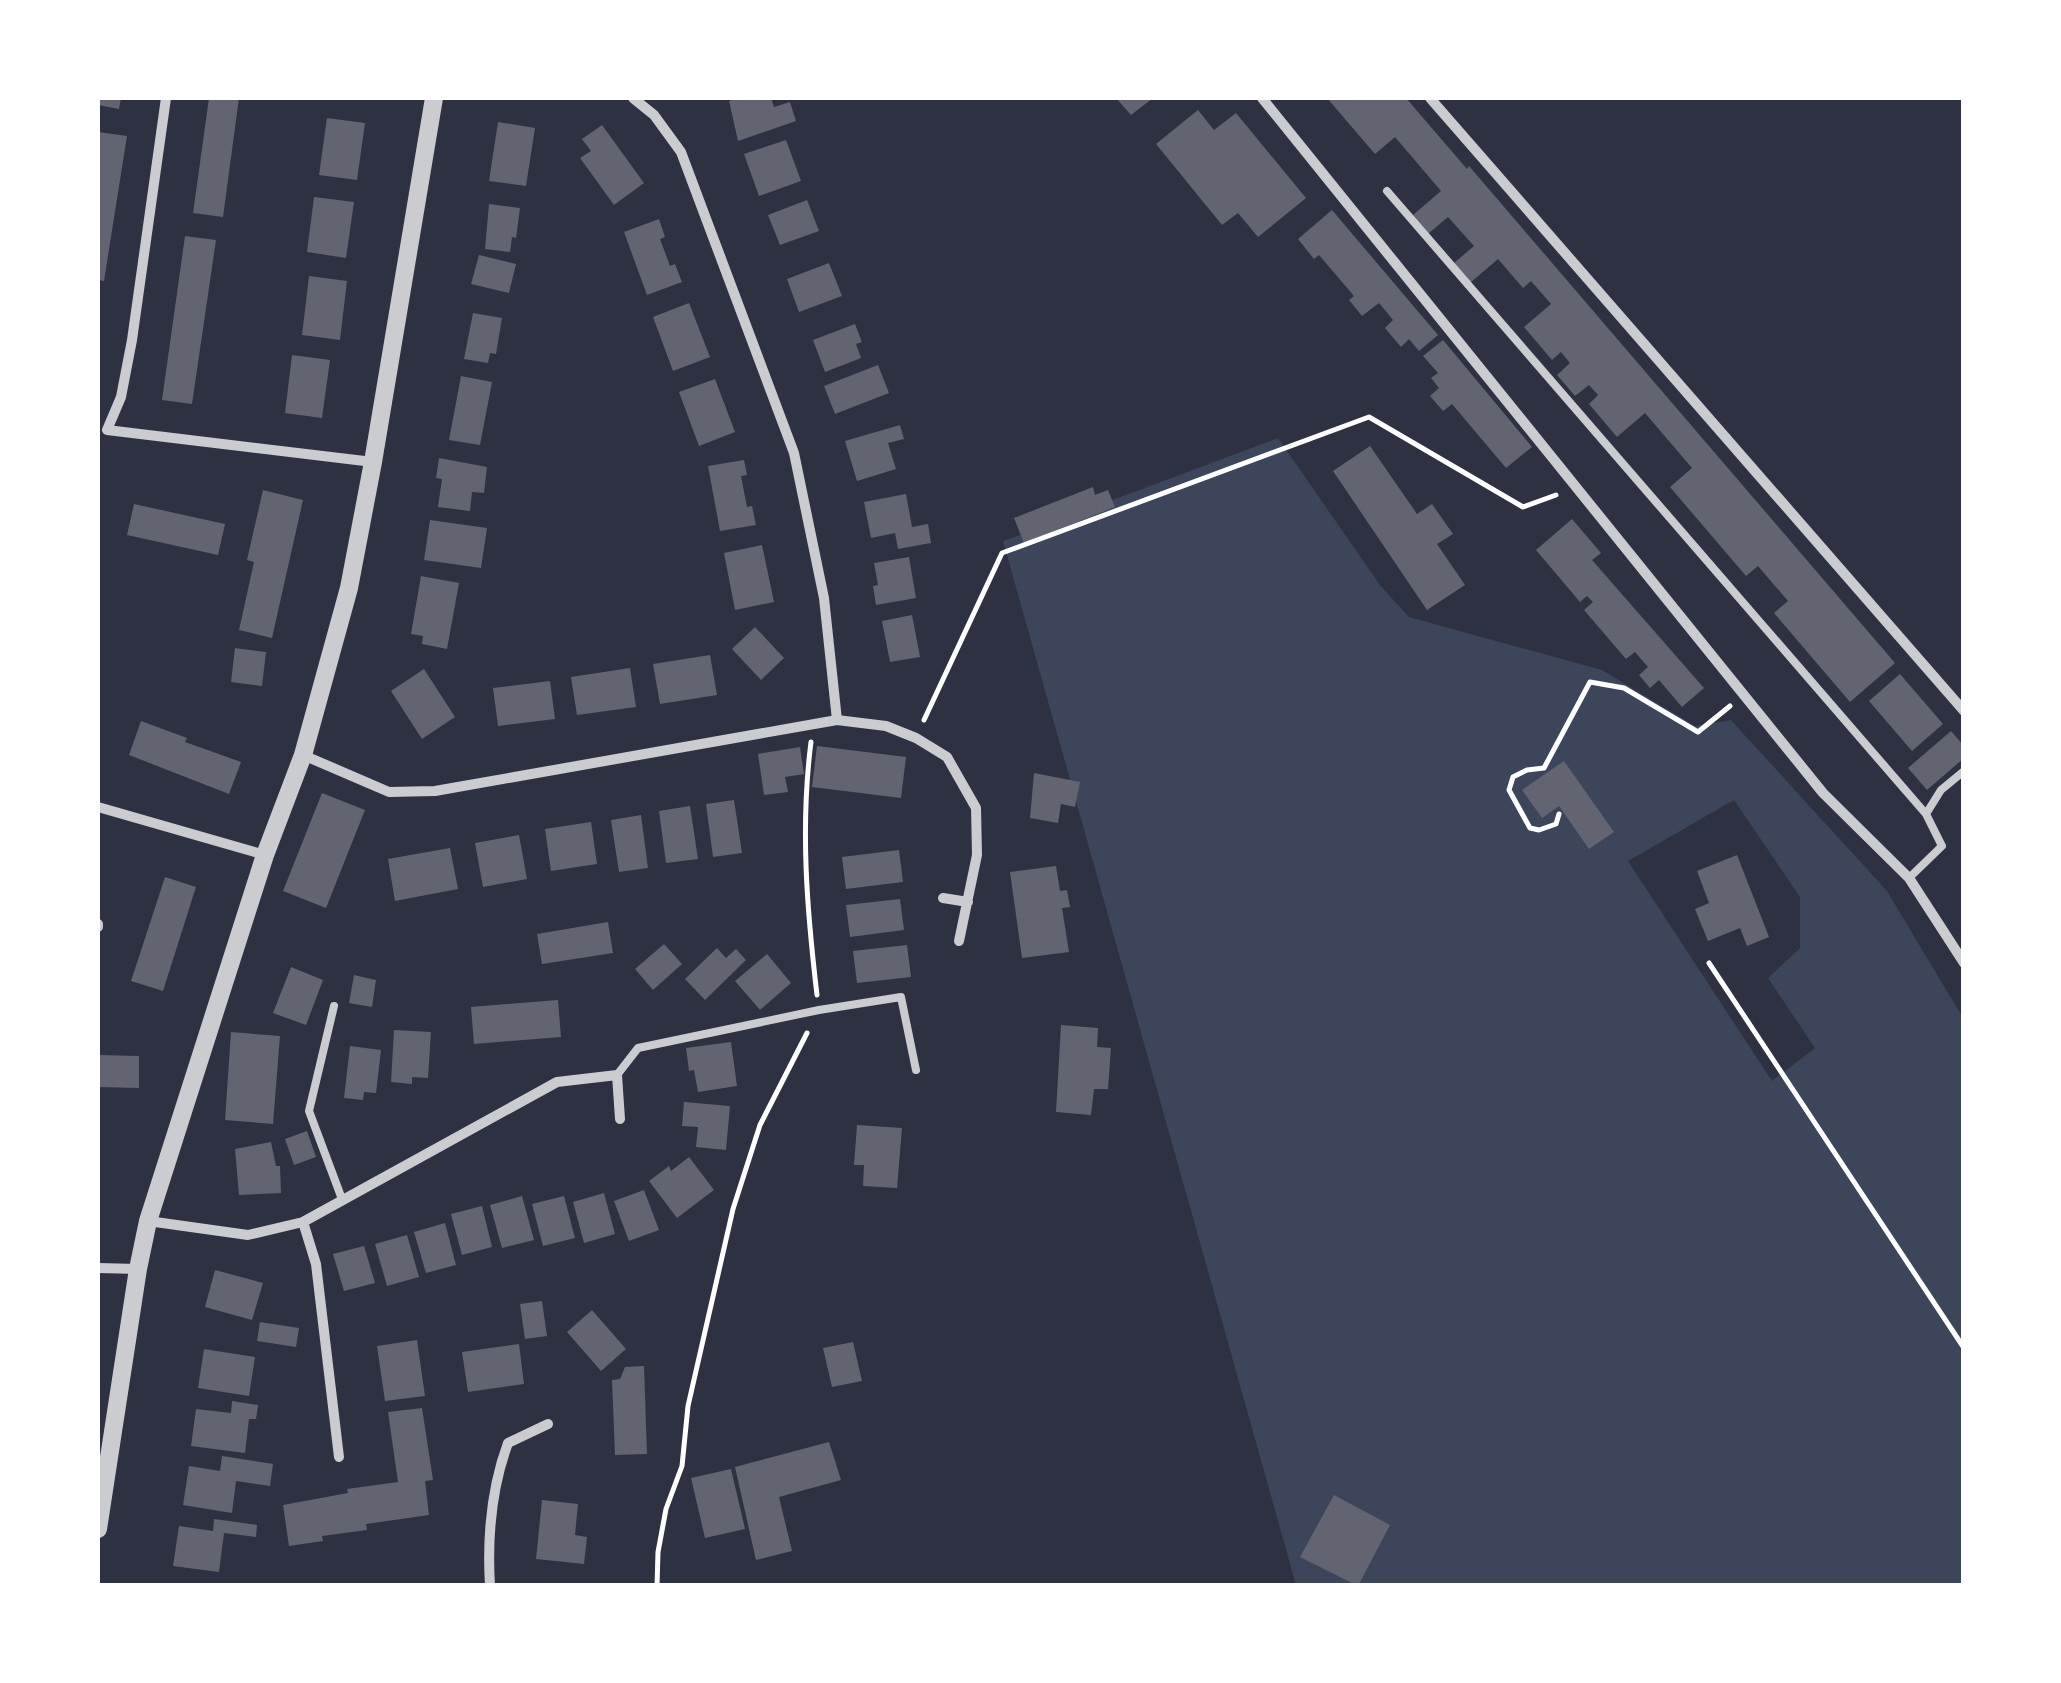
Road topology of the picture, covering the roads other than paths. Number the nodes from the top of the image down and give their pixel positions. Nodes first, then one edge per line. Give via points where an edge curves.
1 (166, 98) edge
2 (434, 98) edge
3 (633, 98) edge
4 (1262, 98) edge
5 (1430, 98) edge
6 (1387, 191) dead end
7 (98, 420) edge
8 (102, 433) edge
9 (374, 462) junction
10 (1964, 711) edge
11 (838, 720) junction
12 (303, 755) junction
13 (1964, 771) edge
14 (98, 807) edge
15 (1926, 814) junction
16 (265, 855) junction
17 (1909, 878) junction
18 (943, 898) dead end
19 (968, 902) junction
20 (959, 942) dead end
21 (1964, 964) edge
22 (334, 1006) dead end
23 (916, 1070) dead end
24 (617, 1075) junction
25 (620, 1119) dead end
26 (342, 1199) junction
27 (148, 1222) junction
28 (304, 1222) junction
29 (98, 1268) edge
30 (138, 1270) junction
31 (548, 1424) dead end
32 (103, 1452) edge
33 (339, 1457) dead end
34 (98, 1530) edge
35 (490, 1586) edge

1 - 8 street via 132,340 121,397
2 - 9 street
3 - 11 street via 680,152 794,453 824,598
4 - 17 street via 1823,793
5 - 10 street
6 - 15 lane
7 - 8 street
8 - 9 street
9 - 12 street
11 - 12 street via 435,791 389,792
11 - 19 street via 886,726 947,757 976,808 977,856
12 - 16 street
13 - 15 lane
14 - 16 street
15 - 17 lane via 1942,846
16 - 27 street
17 - 21 street
18 - 19 street
19 - 20 street
22 - 26 lane via 309,1110
23 - 24 lane via 901,997 638,1048
24 - 25 street
24 - 26 street via 557,1082
26 - 28 street
27 - 28 street via 248,1235
27 - 30 street
28 - 33 street via 316,1264
29 - 30 street
30 - 32 street
31 - 35 street via 508,1442 494,1484
32 - 34 street

